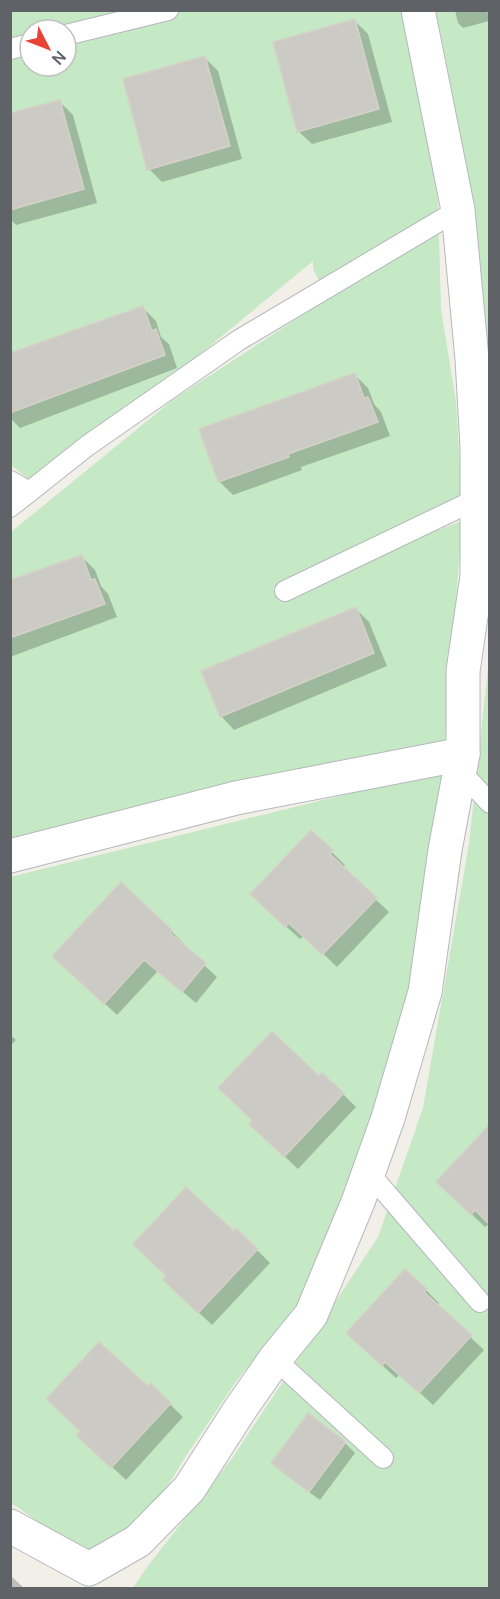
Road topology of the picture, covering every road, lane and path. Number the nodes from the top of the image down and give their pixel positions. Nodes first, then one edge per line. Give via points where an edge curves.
1 (168, 10) edge
2 (418, 10) edge
3 (78, 32) edge
4 (458, 210) junction
5 (10, 481) edge
6 (29, 492) junction
7 (477, 499) junction
8 (10, 507) edge
9 (483, 582) edge
10 (285, 591) dead end
11 (461, 763) junction
12 (489, 803) edge
13 (10, 856) edge
14 (368, 1172) junction
15 (480, 1302) dead end
16 (275, 1359) junction
17 (383, 1458) dead end
18 (10, 1526) edge

1 - 3 lane
2 - 4 street
4 - 6 lane via 239,340 87,446
4 - 7 street via 472,359
5 - 6 lane
6 - 8 lane
7 - 9 street
7 - 10 lane
9 - 11 street via 463,671
11 - 12 lane
11 - 13 street via 236,798
11 - 14 street via 425,992
14 - 15 lane
14 - 16 street via 311,1315
16 - 17 lane
16 - 18 street via 189,1489 138,1541 89,1569

